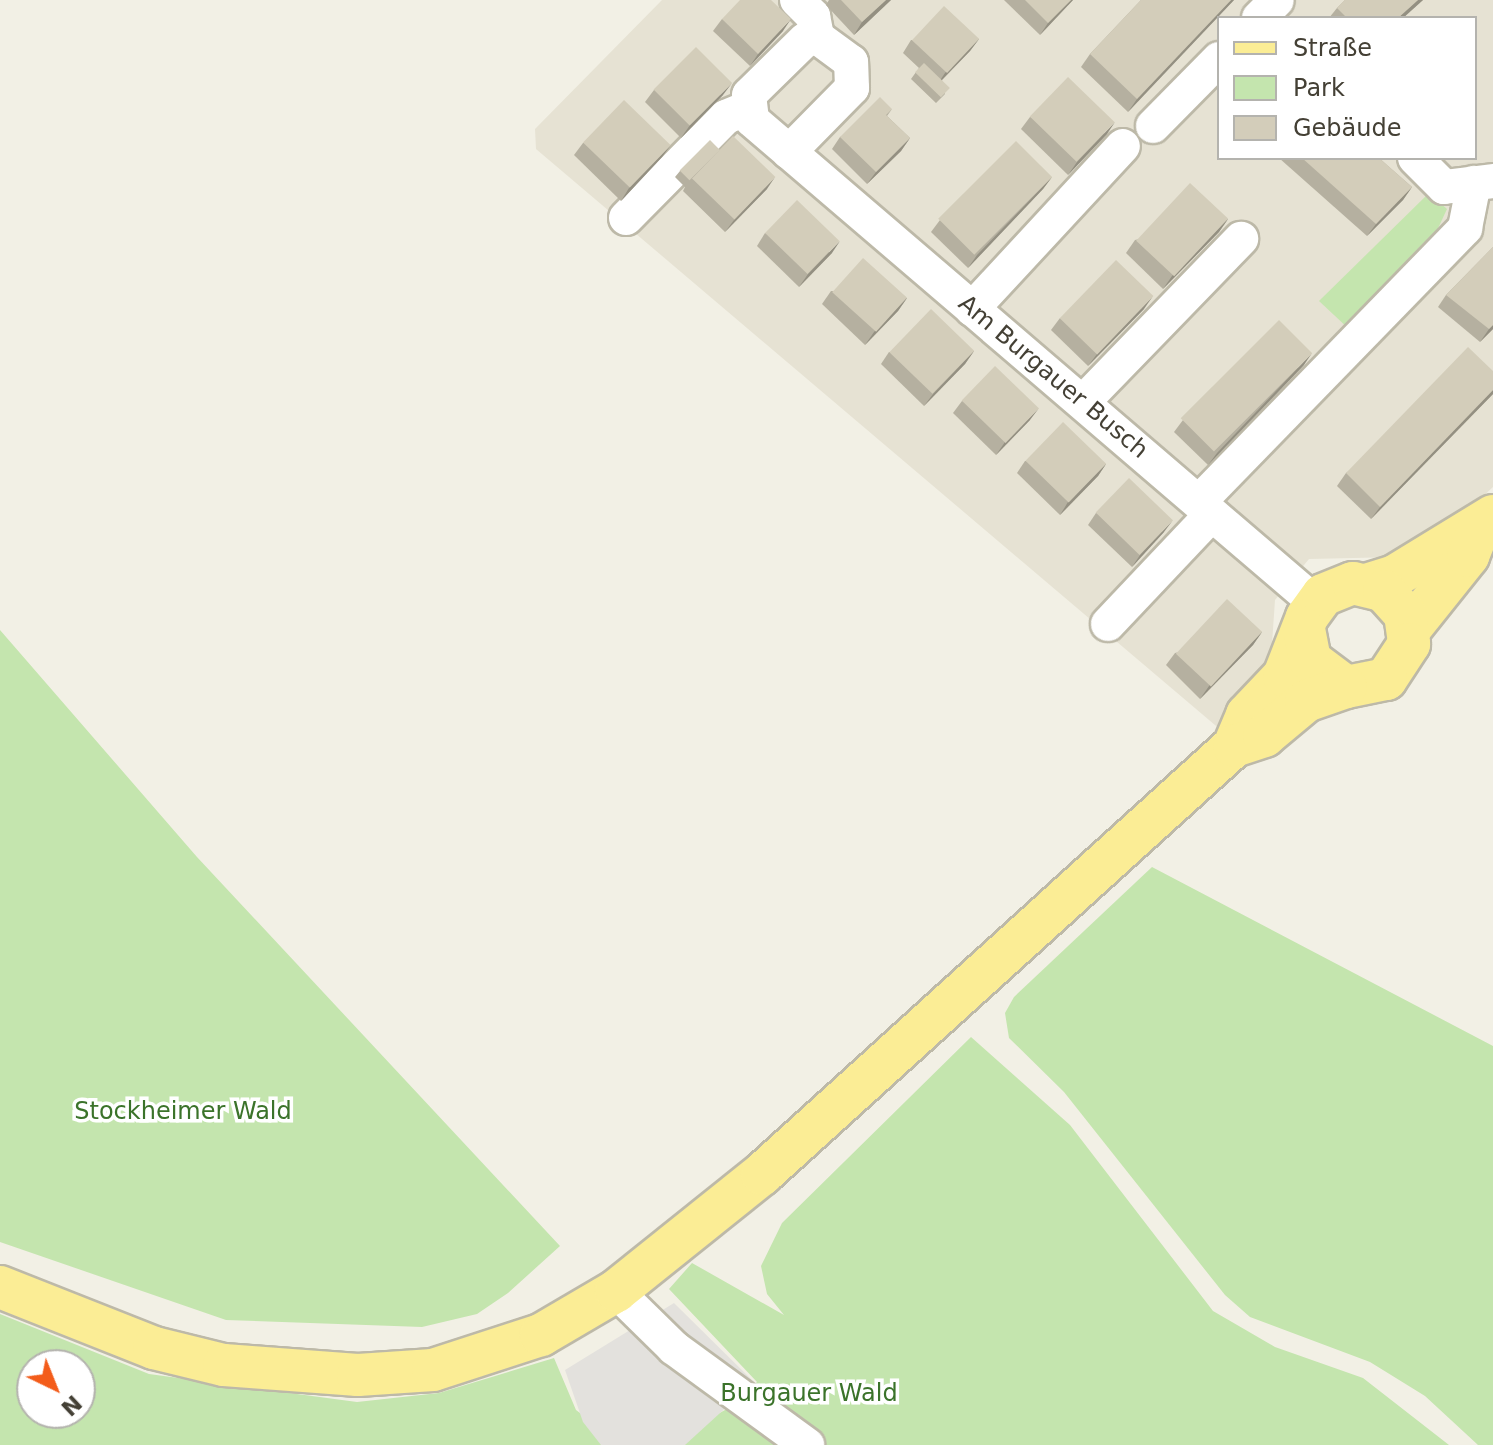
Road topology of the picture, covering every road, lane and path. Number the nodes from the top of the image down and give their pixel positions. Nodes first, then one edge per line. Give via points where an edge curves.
1 (797, 0) edge
2 (817, 37) junction
3 (1217, 61) edge
4 (745, 109) junction
5 (1153, 126) dead end
6 (1123, 146) dead end
7 (789, 152) junction
8 (1417, 160) edge
9 (1483, 182) edge
10 (626, 218) dead end
11 (1241, 239) dead end
12 (972, 309) junction
13 (1084, 401) junction
14 (1206, 508) junction
15 (1487, 521) edge
16 (1369, 584) junction
17 (1310, 616) junction
18 (1108, 624) dead end
19 (1409, 630) junction
20 (1346, 687) junction
21 (1234, 746) junction
22 (0, 1287) edge
23 (616, 1291) junction
24 (807, 1445) edge

1 - 2 street via 813,16
2 - 4 street via 760,84
2 - 7 street via 851,62 852,88
3 - 5 street
4 - 7 street, Am Burgauer Busch
4 - 10 street via 726,117
6 - 12 street
7 - 12 street, Am Burgauer Busch
8 - 9 street via 1444,187
9 - 14 street via 1465,228
11 - 13 street
12 - 13 street, Am Burgauer Busch
13 - 14 street, Am Burgauer Busch
14 - 17 street, Am Burgauer Busch
14 - 18 street
15 - 16 main road
15 - 19 main road via 1468,556
16 - 17 main road via 1337,587
16 - 19 main road via 1396,601
17 - 20 main road via 1310,660
17 - 21 main road via 1284,676 1247,715
19 - 20 main road via 1397,670 1374,685
20 - 21 main road via 1306,701 1264,736
21 - 23 main road via 762,1174
22 - 23 main road via 168,1351 224,1365 358,1375 474,1361 541,1335
23 - 24 street via 674,1348

